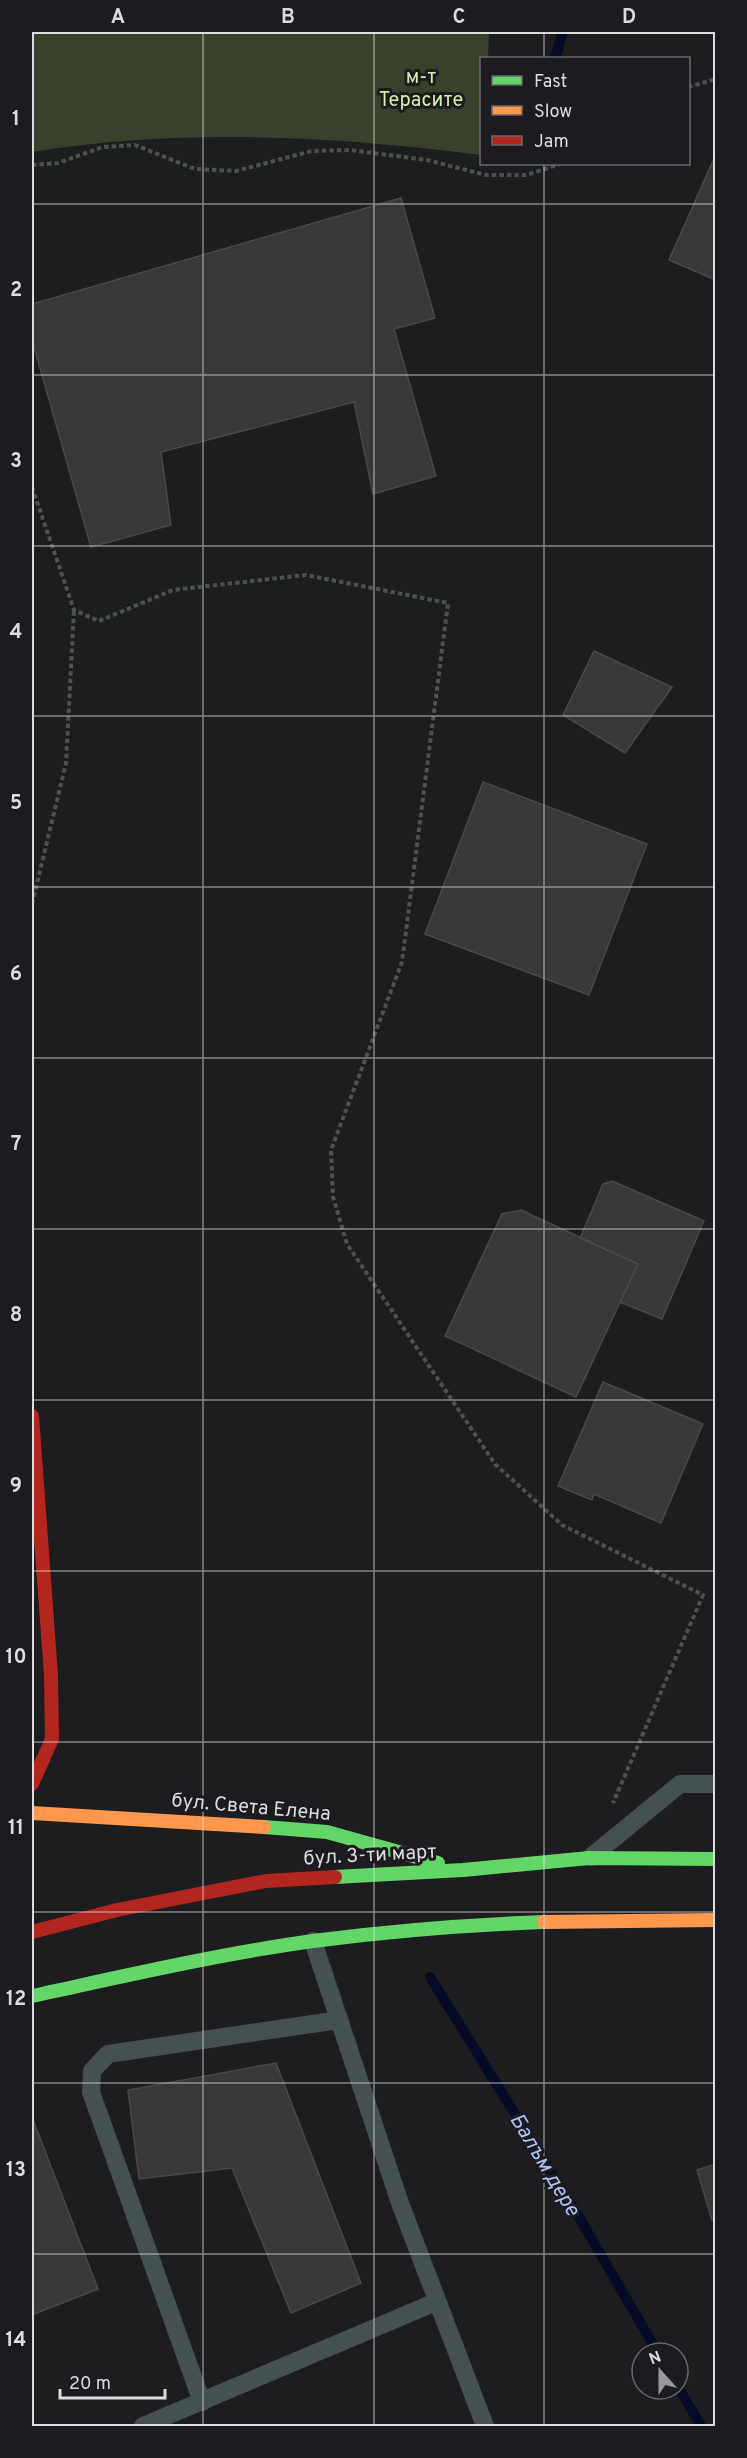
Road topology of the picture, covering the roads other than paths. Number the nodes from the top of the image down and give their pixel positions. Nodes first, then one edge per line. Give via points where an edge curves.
1 (32, 1416) edge
2 (32, 1784) edge
3 (716, 1784) edge
4 (32, 1813) edge
5 (589, 1858) junction
6 (716, 1859) edge
7 (463, 1870) junction
8 (716, 1920) edge
9 (32, 1932) edge
10 (313, 1941) junction
11 (32, 1996) edge
12 (339, 2020) junction
13 (436, 2302) junction
14 (202, 2402) junction
15 (143, 2427) edge
16 (485, 2427) edge

1 - 2 street via 52,1729 52,1739
3 - 5 lane via 680,1784
4 - 7 street, бул. Света Елена via 327,1832
5 - 6 street, бул. 3-ти март
5 - 7 street, бул. 3-ти март
7 - 9 street, бул. 3-ти март via 266,1881 117,1910
8 - 10 street via 472,1925
10 - 11 street via 188,1962
10 - 12 lane
12 - 13 lane
12 - 14 lane via 108,2054 93,2071 91,2092
13 - 14 lane
13 - 16 lane
14 - 15 lane

